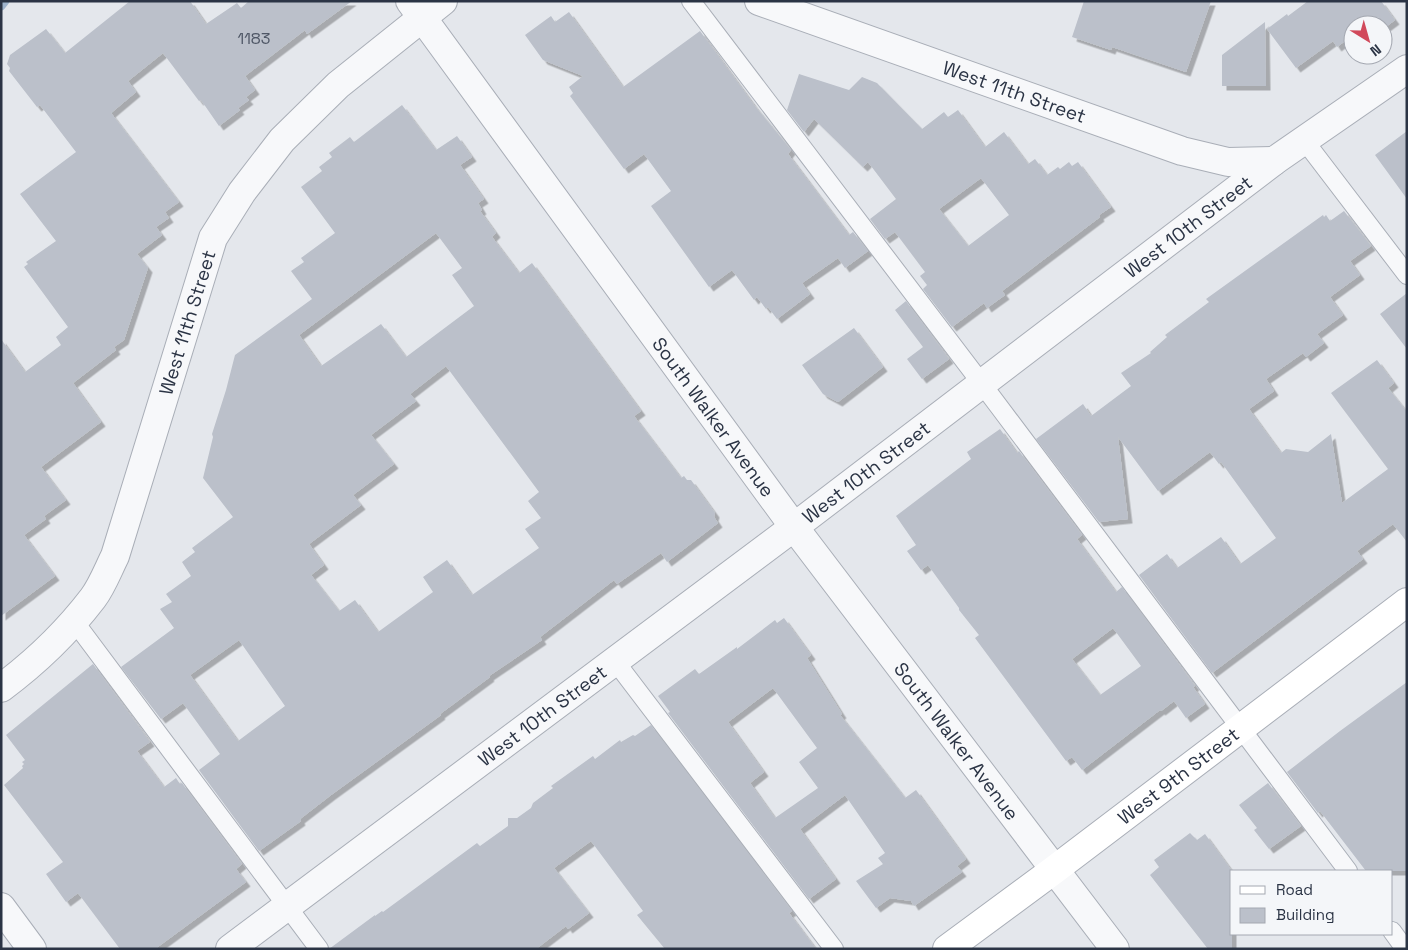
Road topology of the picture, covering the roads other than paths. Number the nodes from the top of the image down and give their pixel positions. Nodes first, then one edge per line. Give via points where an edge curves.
1 (443, 1) edge
2 (690, 1) edge
3 (759, 1) edge
4 (416, 9) edge
5 (1407, 69) edge
6 (1304, 140) junction
7 (1274, 161) junction
8 (1407, 275) edge
9 (982, 384) junction
10 (794, 527) junction
11 (1407, 602) edge
12 (74, 621) junction
13 (615, 661) junction
14 (1, 688) edge
15 (1241, 728) junction
16 (1054, 870) junction
17 (1347, 870) edge
18 (287, 906) junction
19 (1, 907) edge
20 (1393, 931) edge
21 (32, 949) edge
22 (230, 949) edge
23 (319, 949) edge
24 (834, 949) edge
25 (947, 949) edge
26 (1115, 949) edge
27 (1405, 949) edge

1 - 4 street, West 11th Street
2 - 9 lane
3 - 7 street, West 11th Street via 1182,151 1228,162
4 - 10 street, South Walker Avenue
4 - 12 street, West 11th Street via 282,140 242,192 213,238 115,556 94,596
5 - 6 street, West 10th Street
6 - 7 street, West 10th Street
6 - 8 lane
7 - 9 street, West 10th Street
9 - 10 street, West 10th Street
9 - 15 lane
10 - 13 street, West 10th Street
10 - 16 street, South Walker Avenue
11 - 15 main road, West 9th Street
12 - 14 street, West 11th Street via 29,666
12 - 18 lane
13 - 18 street, West 10th Street
13 - 24 lane
15 - 16 main road, West 9th Street
15 - 17 lane
16 - 25 main road, West 9th Street
16 - 26 street, South Walker Avenue
18 - 22 street, West 10th Street
18 - 23 lane
19 - 21 street
20 - 27 lane

